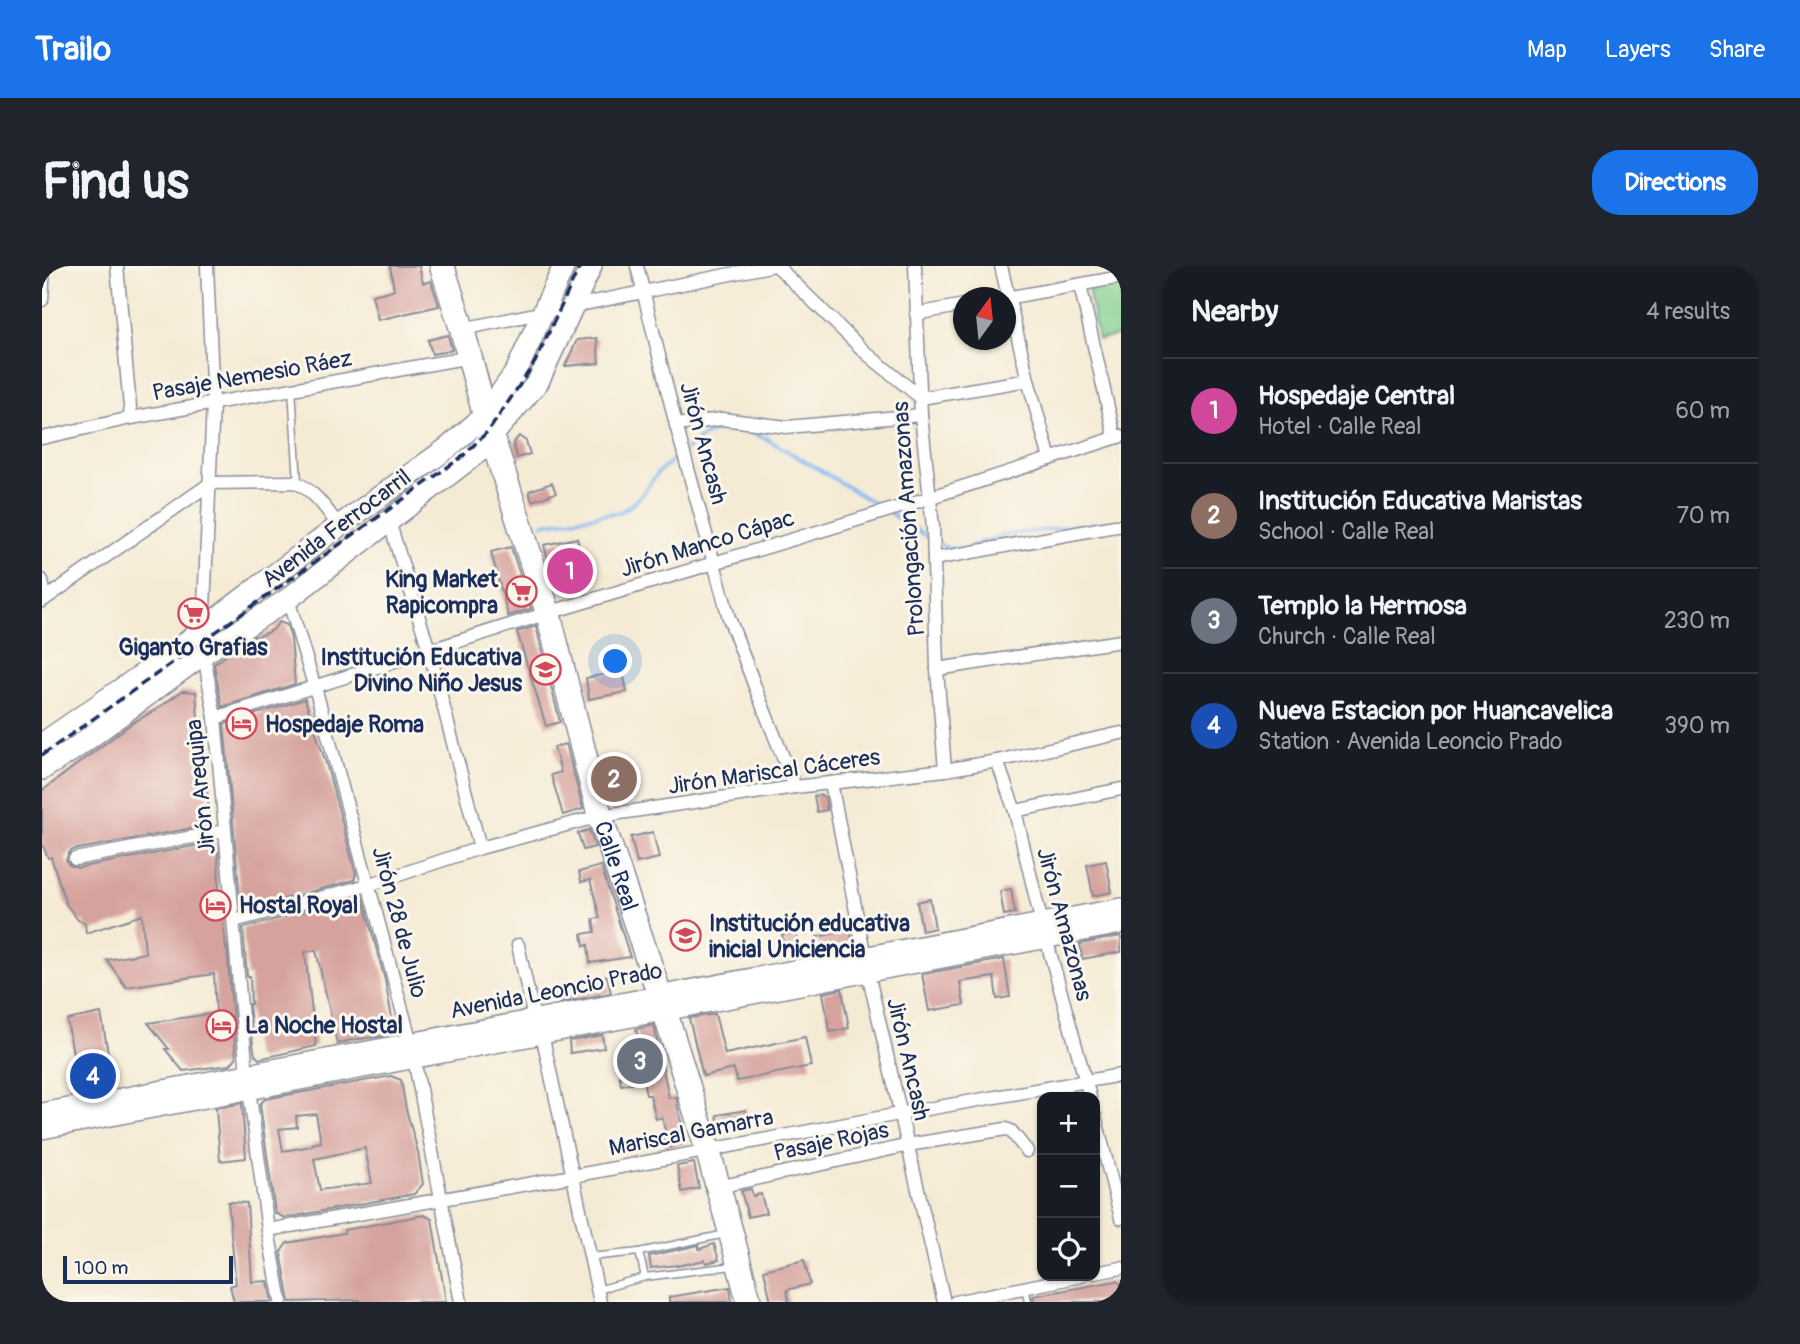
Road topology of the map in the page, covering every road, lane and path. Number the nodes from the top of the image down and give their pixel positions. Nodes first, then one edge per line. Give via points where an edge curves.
1 (44, 266) edge
2 (117, 266) edge
3 (207, 266) edge
4 (442, 266) edge
5 (564, 266) edge
6 (591, 266) edge
7 (637, 266) edge
8 (770, 266) edge
9 (777, 266) edge
10 (915, 266) edge
11 (1001, 266) edge
12 (1121, 277) edge
13 (1080, 285) junction
14 (1005, 287) edge
15 (642, 292) junction
16 (1016, 296) edge
17 (42, 300) edge
18 (573, 306) junction
19 (953, 307) edge
20 (544, 312) junction
21 (916, 314) junction
22 (462, 330) junction
23 (1016, 333) edge
24 (470, 358) junction
25 (1028, 380) junction
26 (292, 389) junction
27 (921, 398) junction
28 (213, 403) junction
29 (921, 415) junction
30 (131, 418) junction
31 (676, 425) junction
32 (489, 426) junction
33 (1118, 437) edge
34 (42, 438) edge
35 (1050, 459) junction
36 (211, 483) junction
37 (298, 484) junction
38 (931, 496) junction
39 (389, 522) junction
40 (339, 526) junction
41 (1121, 526) edge
42 (934, 558) junction
43 (715, 563) junction
44 (42, 580) edge
45 (288, 599) junction
46 (43, 600) edge
47 (548, 613) junction
48 (203, 629) junction
49 (1121, 641) edge
50 (429, 650) junction
51 (203, 654) junction
52 (937, 669) junction
53 (315, 686) junction
54 (215, 718) junction
55 (1121, 733) edge
56 (42, 744) edge
57 (997, 761) junction
58 (42, 769) edge
59 (945, 770) junction
60 (831, 783) junction
61 (795, 787) junction
62 (1121, 789) edge
63 (1015, 811) junction
64 (600, 816) junction
65 (225, 831) junction
66 (480, 848) junction
67 (75, 859) dead end
68 (368, 885) junction
69 (1121, 908) edge
70 (234, 922) junction
71 (1121, 924) edge
72 (1044, 931) junction
73 (518, 945) dead end
74 (866, 965) junction
75 (662, 1003) junction
76 (538, 1027) junction
77 (413, 1050) junction
78 (1121, 1075) edge
79 (1086, 1081) junction
80 (248, 1082) junction
81 (1089, 1092) edge
82 (900, 1114) junction
83 (51, 1119) edge
84 (1100, 1136) edge
85 (907, 1146) junction
86 (708, 1150) junction
87 (1027, 1151) dead end
88 (573, 1176) junction
89 (718, 1187) junction
90 (442, 1199) junction
91 (1121, 1218) edge
92 (268, 1230) junction
93 (732, 1233) junction
94 (639, 1252) junction
95 (590, 1257) junction
96 (738, 1265) junction
97 (1121, 1268) edge
98 (1100, 1272) edge
99 (645, 1277) junction
100 (1053, 1281) edge
101 (1025, 1286) junction
102 (598, 1296) edge
103 (281, 1302) edge
104 (461, 1302) edge
105 (749, 1302) edge
106 (944, 1302) edge
107 (955, 1302) edge
108 (1028, 1302) edge

1 - 17 street
2 - 30 street
3 - 28 street, Jirón Arequipa
4 - 22 highway, Calle Real
5 - 20 main road, Avenida Ferrocarril
6 - 18 main road, Avenida Ferrocarril
7 - 15 street, Jirón Ancash
8 - 15 street
9 - 27 street via 866,353
10 - 21 street, Prolongación Amazonas
11 - 14 street
12 - 13 street
13 - 16 street
13 - 33 street
15 - 18 street
15 - 31 street, Jirón Ancash
18 - 20 street
18 - 32 main road, Avenida Ferrocarril via 538,382
19 - 21 street
20 - 22 street
20 - 32 main road, Avenida Ferrocarril
21 - 27 street, Prolongación Amazonas
22 - 24 highway, Calle Real
23 - 25 street
24 - 26 street, Pasaje Nemesio Ráez
24 - 32 highway, Calle Real
25 - 27 street
25 - 35 street
26 - 28 street, Pasaje Nemesio Ráez
26 - 37 lane
27 - 29 street, Prolongación Amazonas
28 - 30 street, Pasaje Nemesio Ráez
28 - 36 street, Jirón Arequipa
29 - 31 street via 787,427 722,419
29 - 38 street, Prolongación Amazonas
30 - 34 street, Pasaje Nemesio Ráez
31 - 43 street, Jirón Ancash
32 - 39 main road, Avenida Ferrocarril via 478,452
32 - 40 main road, Avenida Ferrocarril via 449,447
32 - 47 highway, Calle Real
33 - 35 street, Jirón Manco Cápac
35 - 38 street, Jirón Manco Cápac
36 - 37 street
36 - 46 street
36 - 48 street, Jirón Arequipa
37 - 40 street via 314,494
38 - 42 street, Prolongación Amazonas
38 - 43 street, Jirón Manco Cápac
39 - 45 main road, Avenida Ferrocarril
39 - 50 street
40 - 48 main road, Avenida Ferrocarril
41 - 42 street
42 - 52 street, Prolongación Amazonas
43 - 47 street, Jirón Manco Cápac
43 - 61 street, Jirón Ancash via 729,618
44 - 46 street
45 - 51 main road, Avenida Ferrocarril
45 - 53 street, Jirón 28 de Julio
47 - 50 street, Jirón Manco Cápac
47 - 64 highway, Calle Real
48 - 51 street, Jirón Arequipa
48 - 56 main road, Avenida Ferrocarril
49 - 52 street
50 - 53 street, Jirón Manco Cápac
50 - 66 street
51 - 54 street, Jirón Arequipa
51 - 58 main road, Avenida Ferrocarril
52 - 59 street, Prolongación Amazonas
53 - 54 street, Jirón Manco Cápac
53 - 68 street, Jirón 28 de Julio
54 - 65 street, Jirón Arequipa
55 - 57 street, Jirón Mariscal Cáceres
57 - 59 street, Jirón Mariscal Cáceres
57 - 63 street, Jirón Amazonas
59 - 60 street, Jirón Mariscal Cáceres
60 - 61 street, Jirón Mariscal Cáceres
60 - 74 street, Jirón Ancash
61 - 64 street, Jirón Mariscal Cáceres
62 - 63 street
63 - 72 street, Jirón Amazonas
64 - 66 street, Jirón Mariscal Cáceres
64 - 75 highway, Calle Real
65 - 67 street
65 - 70 street, Jirón Arequipa
66 - 68 street, Jirón Mariscal Cáceres
68 - 70 street, Jirón Mariscal Cáceres
68 - 77 street, Jirón 28 de Julio
69 - 72 street, Avenida Leoncio Prado
70 - 80 street, Jirón Arequipa
71 - 72 street, Avenida Leoncio Prado
72 - 74 street, Avenida Leoncio Prado
72 - 79 street, Jirón Amazonas
73 - 76 street
74 - 75 street, Avenida Leoncio Prado
74 - 82 street, Jirón Ancash
75 - 76 street, Avenida Leoncio Prado
75 - 86 highway, Calle Real
76 - 77 street, Avenida Leoncio Prado
76 - 88 street
77 - 80 street, Avenida Leoncio Prado
77 - 90 street, Jirón 28 de Julio
78 - 79 street, Mariscal Gamarra
79 - 81 street, Jirón Amazonas
79 - 82 street, Mariscal Gamarra
80 - 83 street, Avenida Leoncio Prado
80 - 92 street, Jirón Arequipa
82 - 85 street, Jirón Ancash
82 - 86 street, Mariscal Gamarra
84 - 91 street
85 - 87 street, Pasaje Rojas via 1006,1129
85 - 89 street, Pasaje Rojas
85 - 106 street, Jirón Ancash
86 - 88 street, Mariscal Gamarra
86 - 89 highway, Calle Real
88 - 90 street, Mariscal Gamarra
88 - 95 street
89 - 93 highway, Calle Real
90 - 92 street, Mariscal Gamarra
90 - 104 street, Jirón 28 de Julio
92 - 103 street, Jirón Arequipa
93 - 94 lane
93 - 96 highway, Calle Real
94 - 95 lane
94 - 99 lane
95 - 102 street
96 - 99 lane
96 - 105 highway, Calle Real
97 - 98 street
99 - 102 lane
100 - 101 street
101 - 107 street
101 - 108 lane

